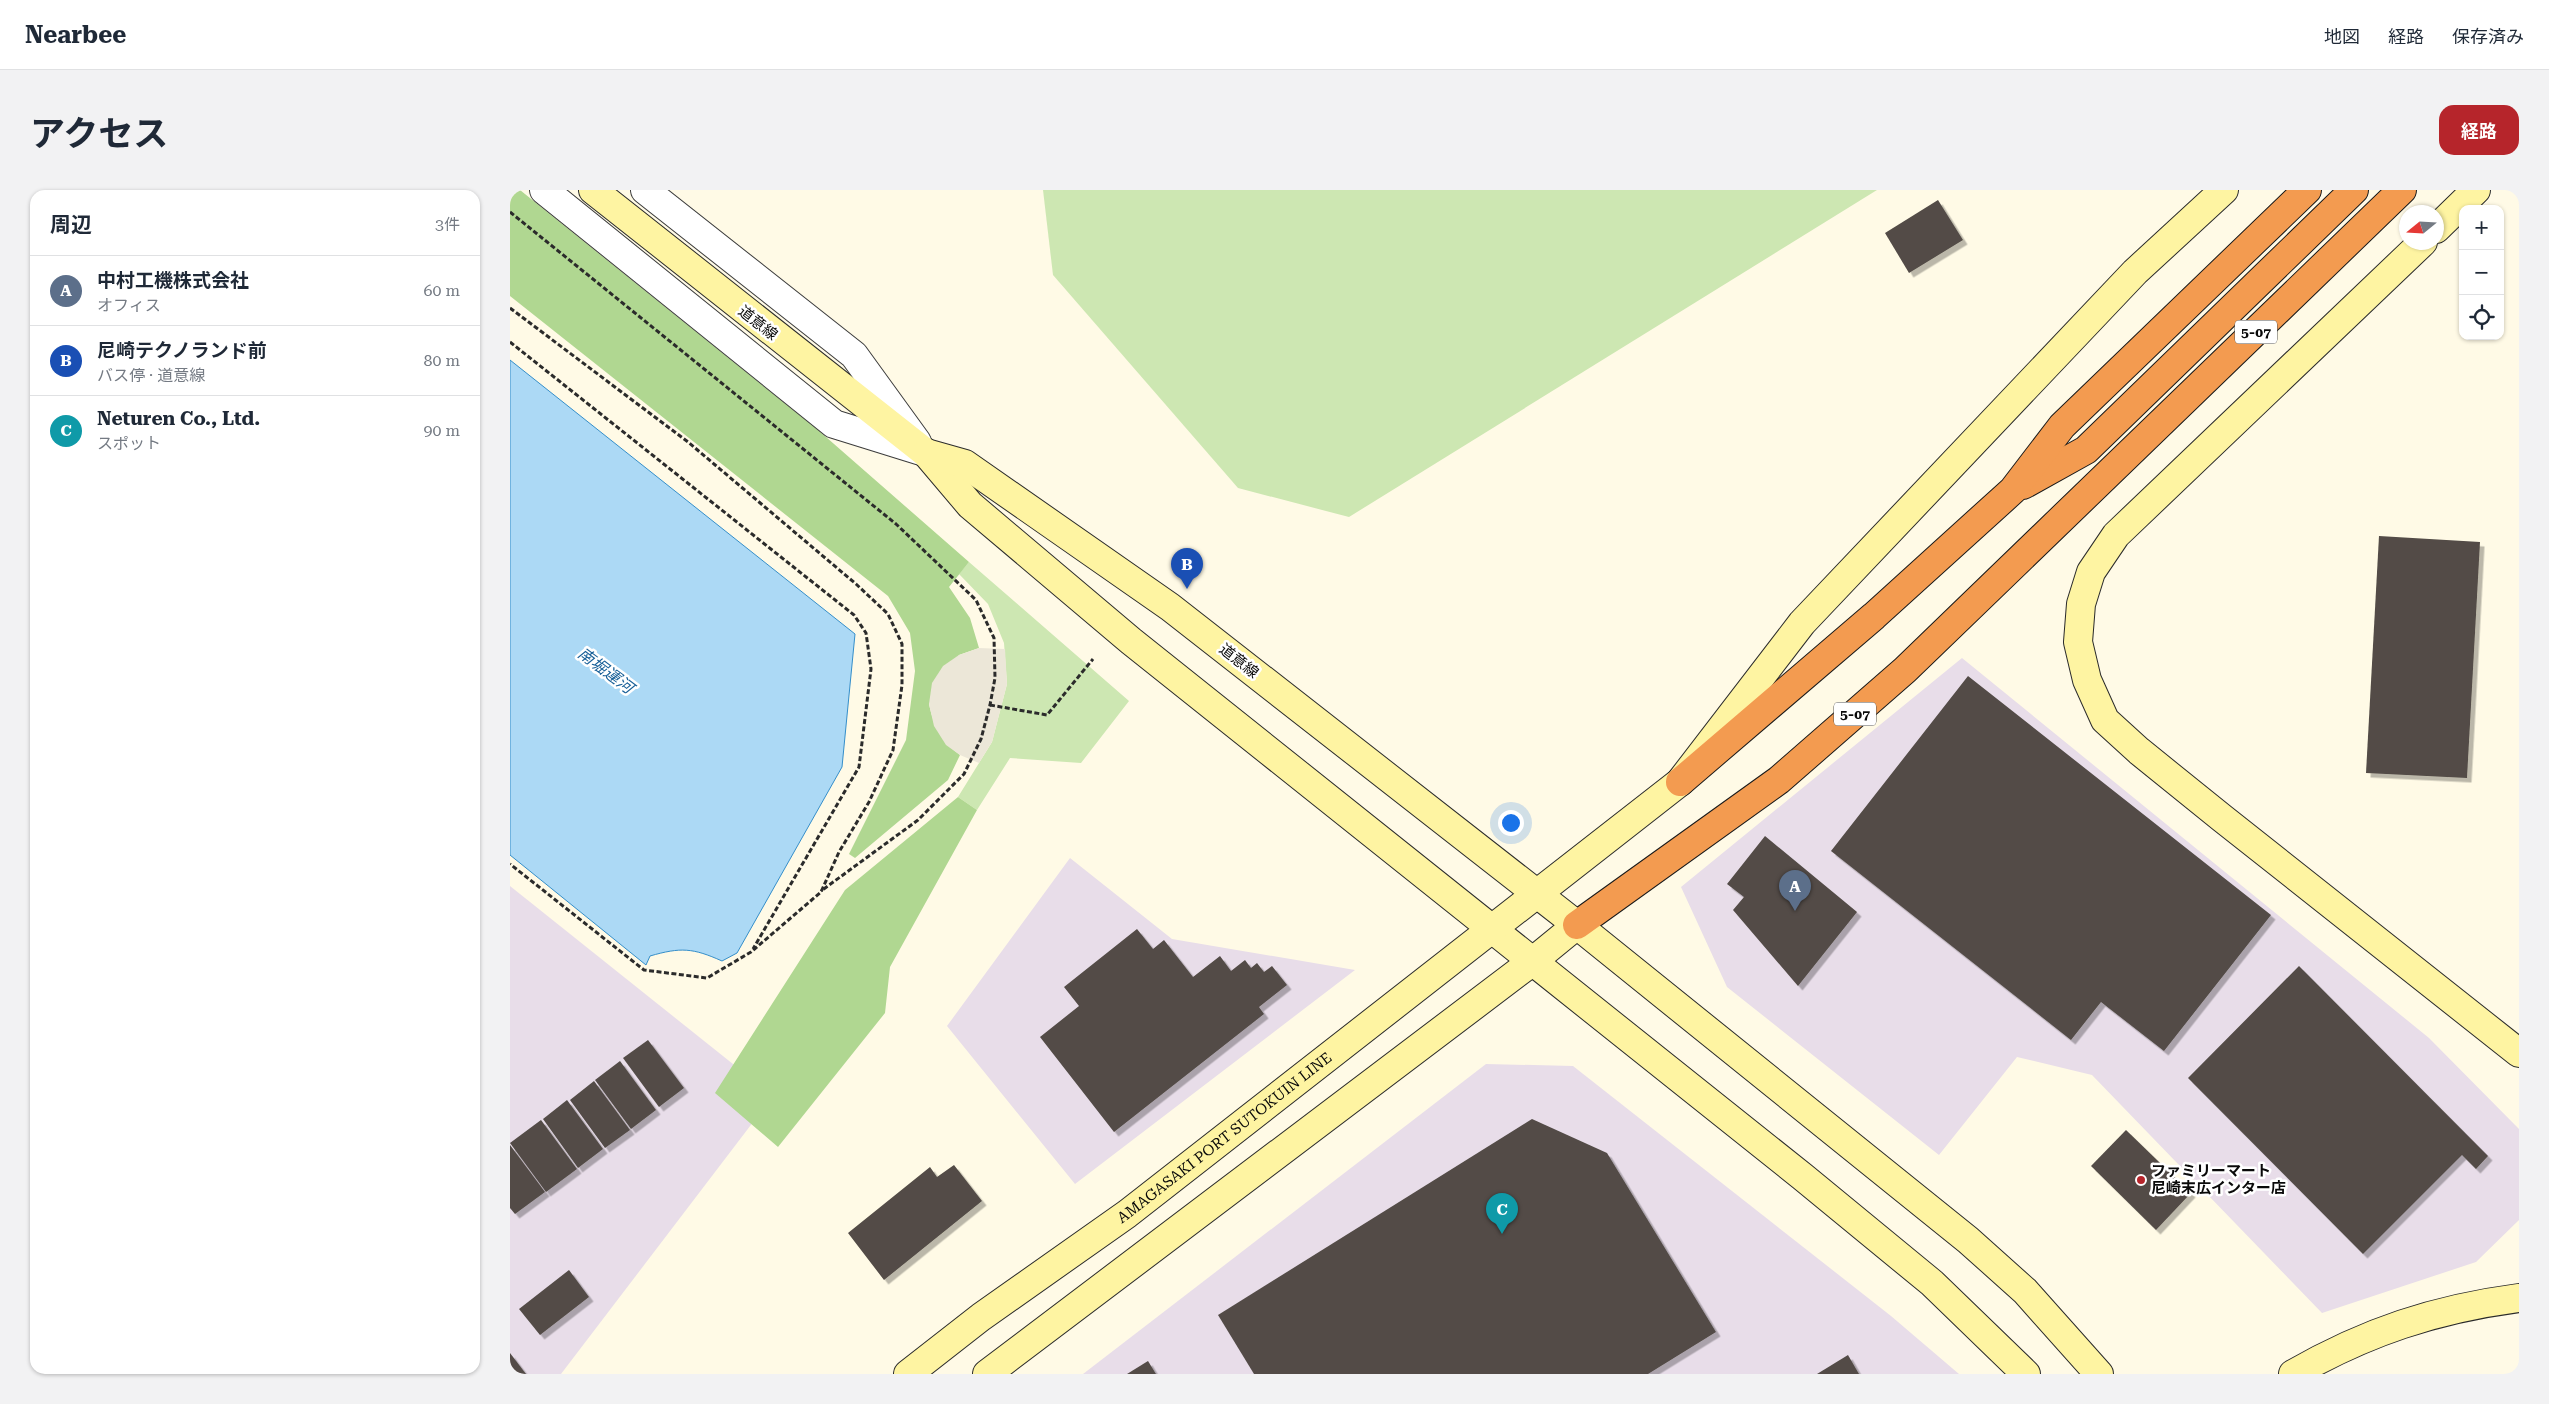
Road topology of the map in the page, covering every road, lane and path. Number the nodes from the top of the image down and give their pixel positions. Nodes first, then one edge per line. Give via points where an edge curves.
1 (544, 190) edge
2 (593, 190) edge
3 (645, 190) edge
4 (2224, 190) edge
5 (2308, 190) edge
6 (2354, 190) edge
7 (2402, 190) edge
8 (2409, 190) edge
9 (2476, 190) edge
10 (510, 212) edge
11 (2444, 221) edge
12 (2366, 224) junction
13 (2415, 250) edge
14 (510, 308) edge
15 (510, 342) edge
16 (926, 453) junction
17 (2013, 490) junction
18 (1092, 659) dead end
19 (990, 705) junction
20 (1680, 782) junction
21 (510, 864) edge
22 (821, 892) junction
23 (1536, 894) junction
24 (1577, 925) junction
25 (1493, 928) junction
26 (751, 952) junction
27 (1533, 961) junction
28 (2519, 1053) edge
29 (2519, 1298) edge
30 (908, 1374) edge
31 (987, 1374) edge
32 (2026, 1374) edge
33 (2099, 1374) edge
34 (2293, 1374) edge

1 - 16 street via 834,424
2 - 16 street, 道意線
3 - 16 street via 854,355
4 - 20 street, AMAGASAKI PORT SUTOKUIN LINE via 2135,272 1802,623
5 - 17 highway, 5-07 via 2062,426
6 - 17 highway, 5-07 via 2086,450
7 - 12 highway, 5-07
8 - 12 highway, 5-07
9 - 11 street
10 - 19 path via 896,524 976,600 994,638 995,678
12 - 24 highway, 5-07 via 1905,670 1779,780
13 - 28 street via 2116,535 2091,572 2081,604 2078,642 2087,680 2105,720 2222,818
14 - 22 path via 688,442 888,614 902,644 902,685 893,750
15 - 26 path via 854,615 866,633 871,669 859,767
16 - 23 street, 道意線 via 965,464 1170,608
16 - 25 street, 道意線 via 970,506 1109,622
17 - 20 highway, 5-07 via 1874,616
18 - 19 path via 1047,715
19 - 22 path via 981,739 964,774 918,820
20 - 23 street, AMAGASAKI PORT SUTOKUIN LINE
21 - 26 path via 644,970 707,978
22 - 26 path
23 - 24 street, 道意線
23 - 25 street, AMAGASAKI PORT SUTOKUIN LINE
24 - 27 street
24 - 33 street, 道意線 via 1968,1240 2025,1291
25 - 27 street, 道意線
25 - 30 street, AMAGASAKI PORT SUTOKUIN LINE via 1127,1214 981,1317
27 - 31 street
27 - 32 street, 道意線 via 1932,1283
29 - 34 street via 2481,1303 2378,1331

